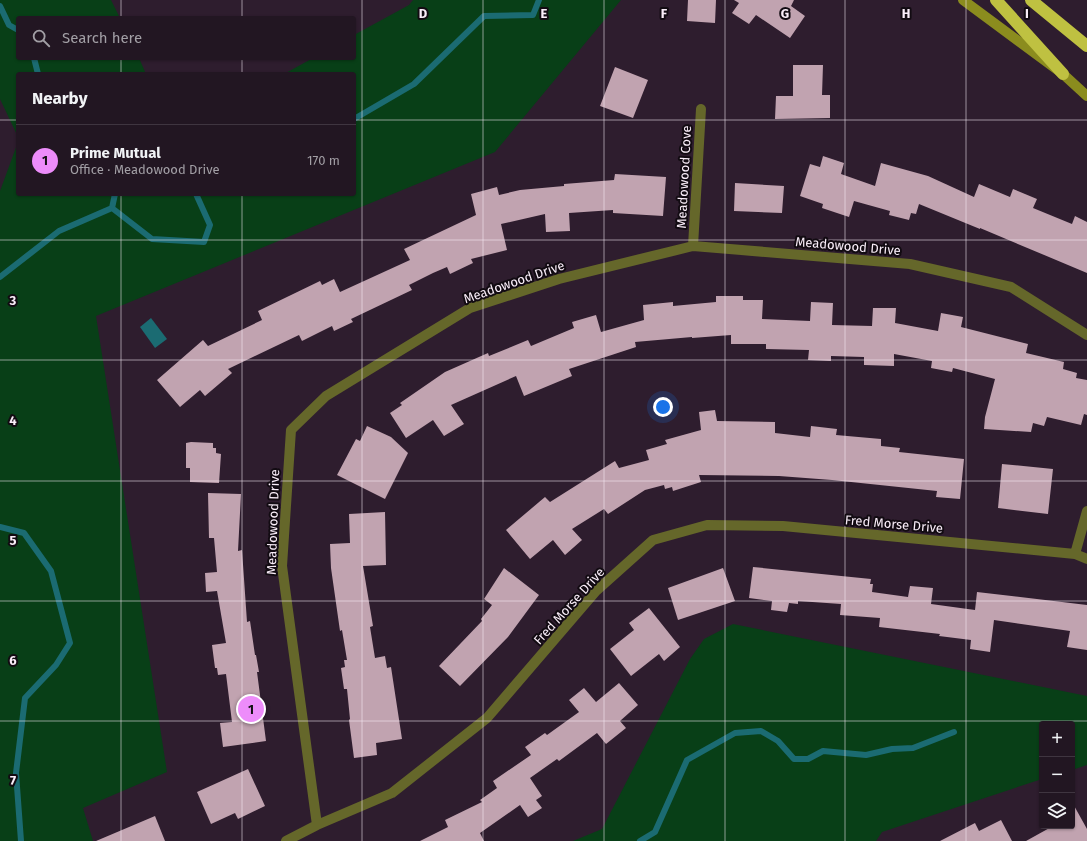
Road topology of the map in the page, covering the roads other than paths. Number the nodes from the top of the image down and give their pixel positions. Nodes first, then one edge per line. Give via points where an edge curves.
1 (963, 0) edge
2 (996, 0) edge
3 (1031, 0) edge
4 (1087, 46) edge
5 (1063, 74) junction
6 (1087, 96) edge
7 (701, 109) dead end
8 (693, 246) junction
9 (1087, 335) edge
10 (1087, 511) edge
11 (1075, 554) junction
12 (1087, 559) edge
13 (317, 825) junction
14 (286, 841) edge

1 - 5 main road
2 - 5 highway
3 - 4 highway
5 - 6 main road
7 - 8 street, Meadowood Cove
8 - 9 street, Meadowood Drive via 910,264 1004,285
8 - 13 street, Meadowood Drive via 559,279 470,308 326,396 291,430 282,566
10 - 11 street
11 - 12 street, Fred Morse Drive
11 - 13 street, Fred Morse Drive via 783,526 707,525 653,540 596,591 488,718 392,793
13 - 14 street, Fred Morse Drive

